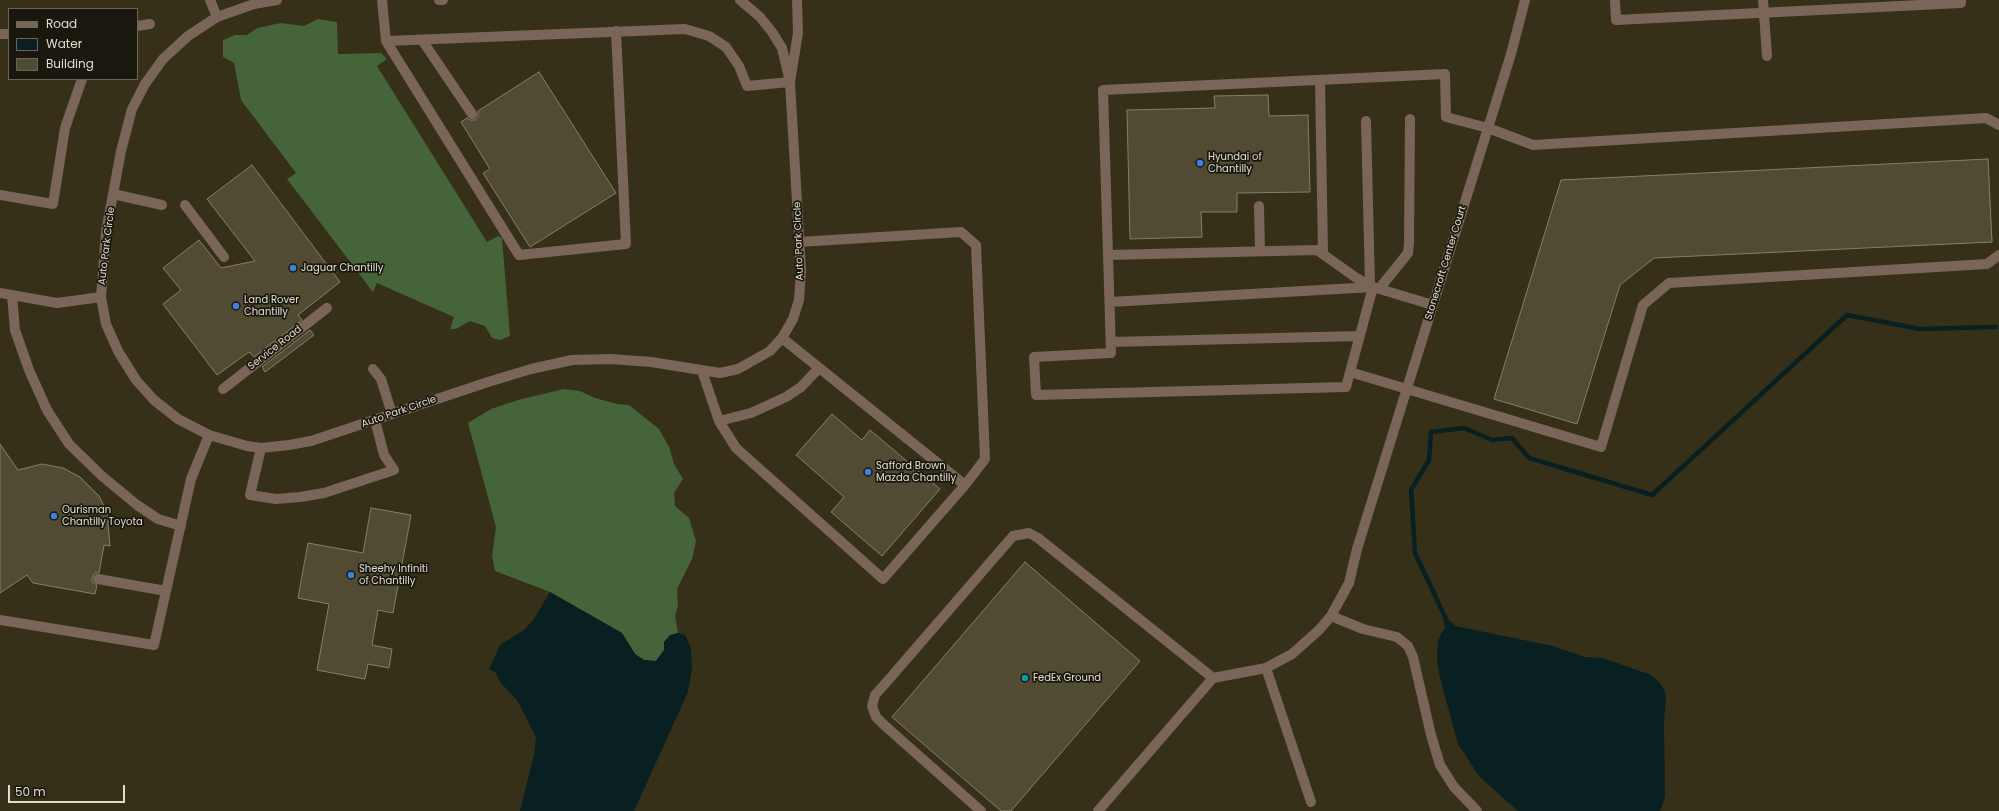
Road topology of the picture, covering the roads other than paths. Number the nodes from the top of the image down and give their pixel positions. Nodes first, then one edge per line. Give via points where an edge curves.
1 (210, 0) edge
2 (277, 0) edge
3 (382, 0) edge
4 (439, 0) edge
5 (443, 0) edge
6 (740, 0) edge
7 (797, 0) edge
8 (1525, 0) edge
9 (1615, 0) edge
10 (1763, 0) edge
11 (1961, 0) edge
12 (1764, 13) junction
13 (217, 17) junction
14 (150, 24) dead end
15 (138, 26) edge
16 (616, 31) junction
17 (422, 40) junction
18 (386, 41) junction
19 (1767, 56) dead end
20 (82, 80) edge
21 (1320, 80) junction
22 (790, 82) junction
23 (472, 114) dead end
24 (1410, 119) dead end
25 (1366, 121) dead end
26 (1999, 125) edge
27 (1488, 128) junction
28 (113, 194) junction
29 (0, 195) edge
30 (185, 204) dead end
31 (162, 205) dead end
32 (1259, 206) dead end
33 (799, 242) junction
34 (1260, 251) junction
35 (1323, 254) junction
36 (1108, 255) junction
37 (1999, 255) edge
38 (224, 257) dead end
39 (1374, 287) junction
40 (0, 293) edge
41 (12, 295) junction
42 (101, 297) junction
43 (1110, 302) junction
44 (1433, 305) junction
45 (327, 308) dead end
46 (1359, 336) junction
47 (782, 338) junction
48 (1111, 342) junction
49 (820, 368) junction
50 (373, 369) dead end
51 (702, 371) junction
52 (1350, 372) junction
53 (1407, 388) junction
54 (223, 389) dead end
55 (392, 414) junction
56 (375, 420) junction
57 (719, 421) junction
58 (209, 435) junction
59 (261, 448) junction
60 (965, 485) junction
61 (180, 526) junction
62 (98, 579) dead end
63 (166, 592) junction
64 (1330, 616) junction
65 (0, 620) edge
66 (1266, 668) junction
67 (1213, 678) junction
68 (1311, 802) dead end
69 (981, 811) edge
70 (1098, 811) edge
71 (1477, 811) edge

1 - 13 street
2 - 13 street, Auto Park Circle via 254,4
3 - 18 street
4 - 5 street
6 - 22 street, Auto Park Circle via 760,17 782,48
7 - 22 street via 798,33
8 - 27 street, Stonecroft Center Court
9 - 12 street via 1616,20
10 - 12 street
11 - 12 street via 1961,3
12 - 19 street
13 - 28 street, Auto Park Circle via 188,36 163,59 145,84 132,109
14 - 15 street
16 - 17 street
16 - 18 street via 626,244 519,255
16 - 22 street via 685,29 698,32 717,39 726,47 747,86
17 - 18 street
17 - 23 street
20 - 29 street via 65,128 53,204
21 - 27 street via 1445,74 1446,117
21 - 35 street
21 - 36 street via 1104,90
22 - 33 street, Auto Park Circle
24 - 39 street via 1408,253
25 - 39 street
26 - 27 street via 1986,118 1532,145
27 - 44 street, Stonecroft Center Court
28 - 31 street
28 - 42 street, Auto Park Circle via 106,232
30 - 38 street
32 - 34 street
33 - 47 street, Auto Park Circle via 799,300 793,319
33 - 60 street via 961,232 976,245 985,459
34 - 35 street via 1317,250
34 - 36 street
35 - 39 street
36 - 43 street
37 - 53 street via 1987,264 1669,282 1644,305 1601,448
39 - 43 street
39 - 44 street
39 - 46 street
40 - 41 street
41 - 42 street via 57,303
41 - 61 street via 15,330 29,370 47,410 70,444 102,476 137,505 158,519
42 - 58 street, Auto Park Circle via 106,324 118,351 136,380 154,400 178,419
43 - 48 street
44 - 53 street, Stonecroft Center Court
45 - 54 street, Service Road
46 - 48 street
46 - 52 street
47 - 49 street
47 - 51 street, Auto Park Circle via 770,351 738,369 720,373
48 - 52 street via 1111,353 1034,357 1036,395 1346,387
49 - 57 street via 802,387 786,397 751,413
49 - 60 street
50 - 55 street via 381,380
51 - 55 street, Auto Park Circle via 651,362 572,360 531,369
51 - 57 street
52 - 53 street
53 - 64 street, Stonecroft Center Court via 1349,583
55 - 56 street, Auto Park Circle
56 - 59 street, Auto Park Circle via 311,441
56 - 59 street via 384,455 394,470 324,493 276,499 250,495
57 - 60 street via 742,454 883,579
58 - 59 street, Auto Park Circle
58 - 61 street via 191,479
61 - 63 street
62 - 63 street
63 - 65 street via 154,646
64 - 66 street, Stonecroft Center Court via 1319,630 1292,654
64 - 71 street via 1363,629 1397,637 1408,646 1440,765 1454,787
66 - 67 street, Stonecroft Center Court
66 - 68 street
67 - 69 street via 1038,538 1029,533 1013,536 875,695 872,706 876,717 883,724
67 - 70 street

